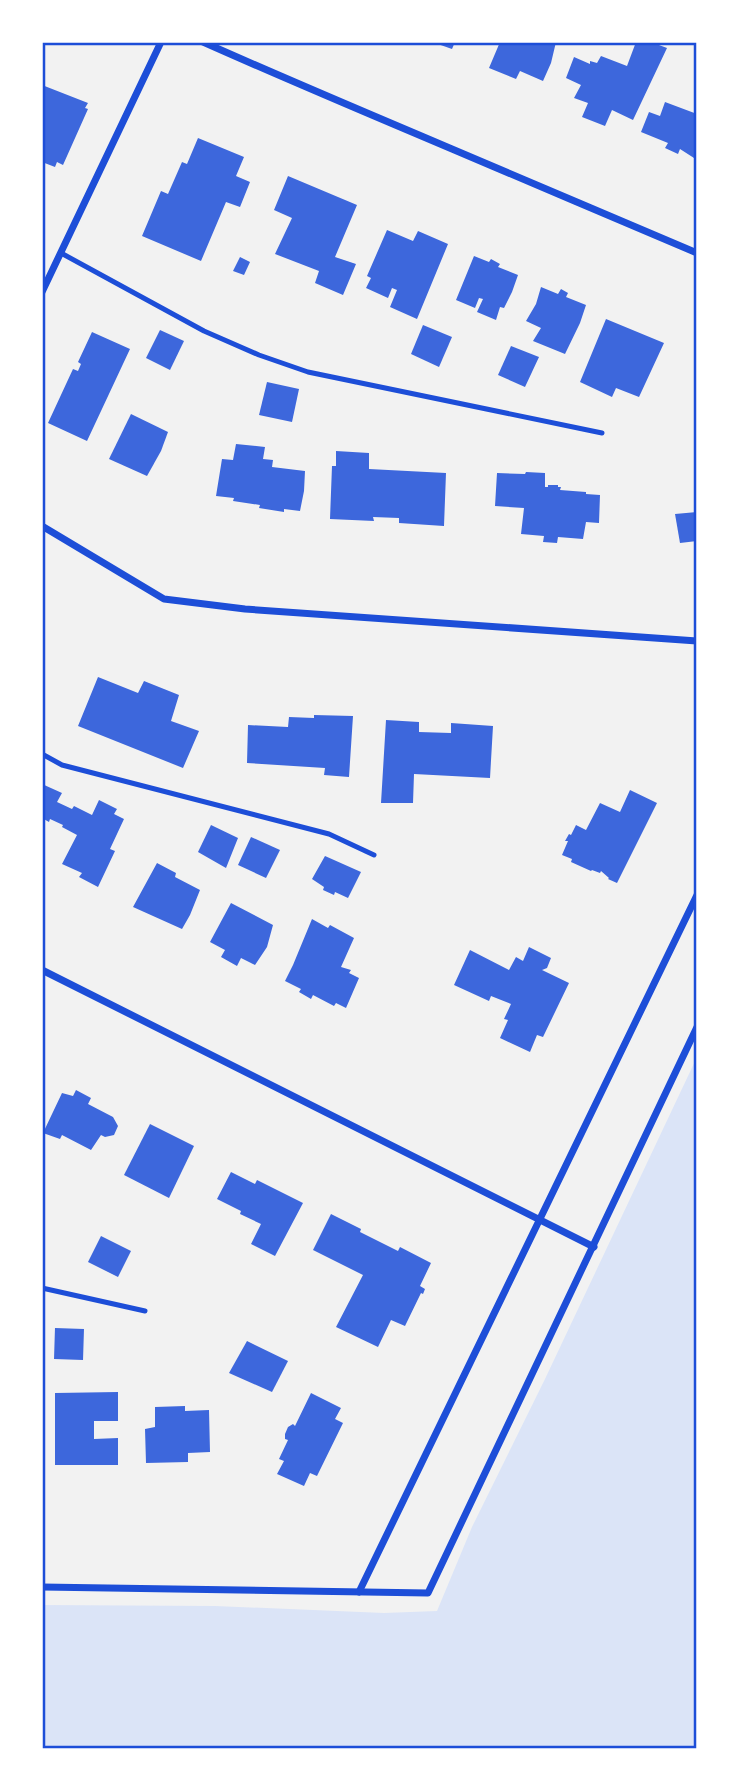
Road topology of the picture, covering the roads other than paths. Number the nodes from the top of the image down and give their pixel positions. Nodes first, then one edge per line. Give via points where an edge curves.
1 (161, 42) edge
2 (203, 42) edge
3 (61, 253) junction
4 (697, 253) edge
5 (42, 292) edge
6 (602, 433) dead end
7 (42, 526) edge
8 (697, 641) edge
9 (42, 754) edge
10 (374, 855) dead end
11 (697, 895) edge
12 (42, 970) edge
13 (697, 1027) edge
14 (541, 1219) junction
15 (594, 1247) junction
16 (42, 1288) edge
17 (145, 1311) dead end
18 (42, 1587) edge
19 (359, 1592) junction

1 - 3 street
2 - 4 street
3 - 5 street
3 - 6 lane via 204,331 308,372
7 - 8 street via 164,599 245,609
9 - 10 lane via 62,765 329,834
11 - 14 street
12 - 14 street
13 - 15 street
14 - 15 street
14 - 19 street
15 - 19 street via 428,1594
16 - 17 lane
18 - 19 street

